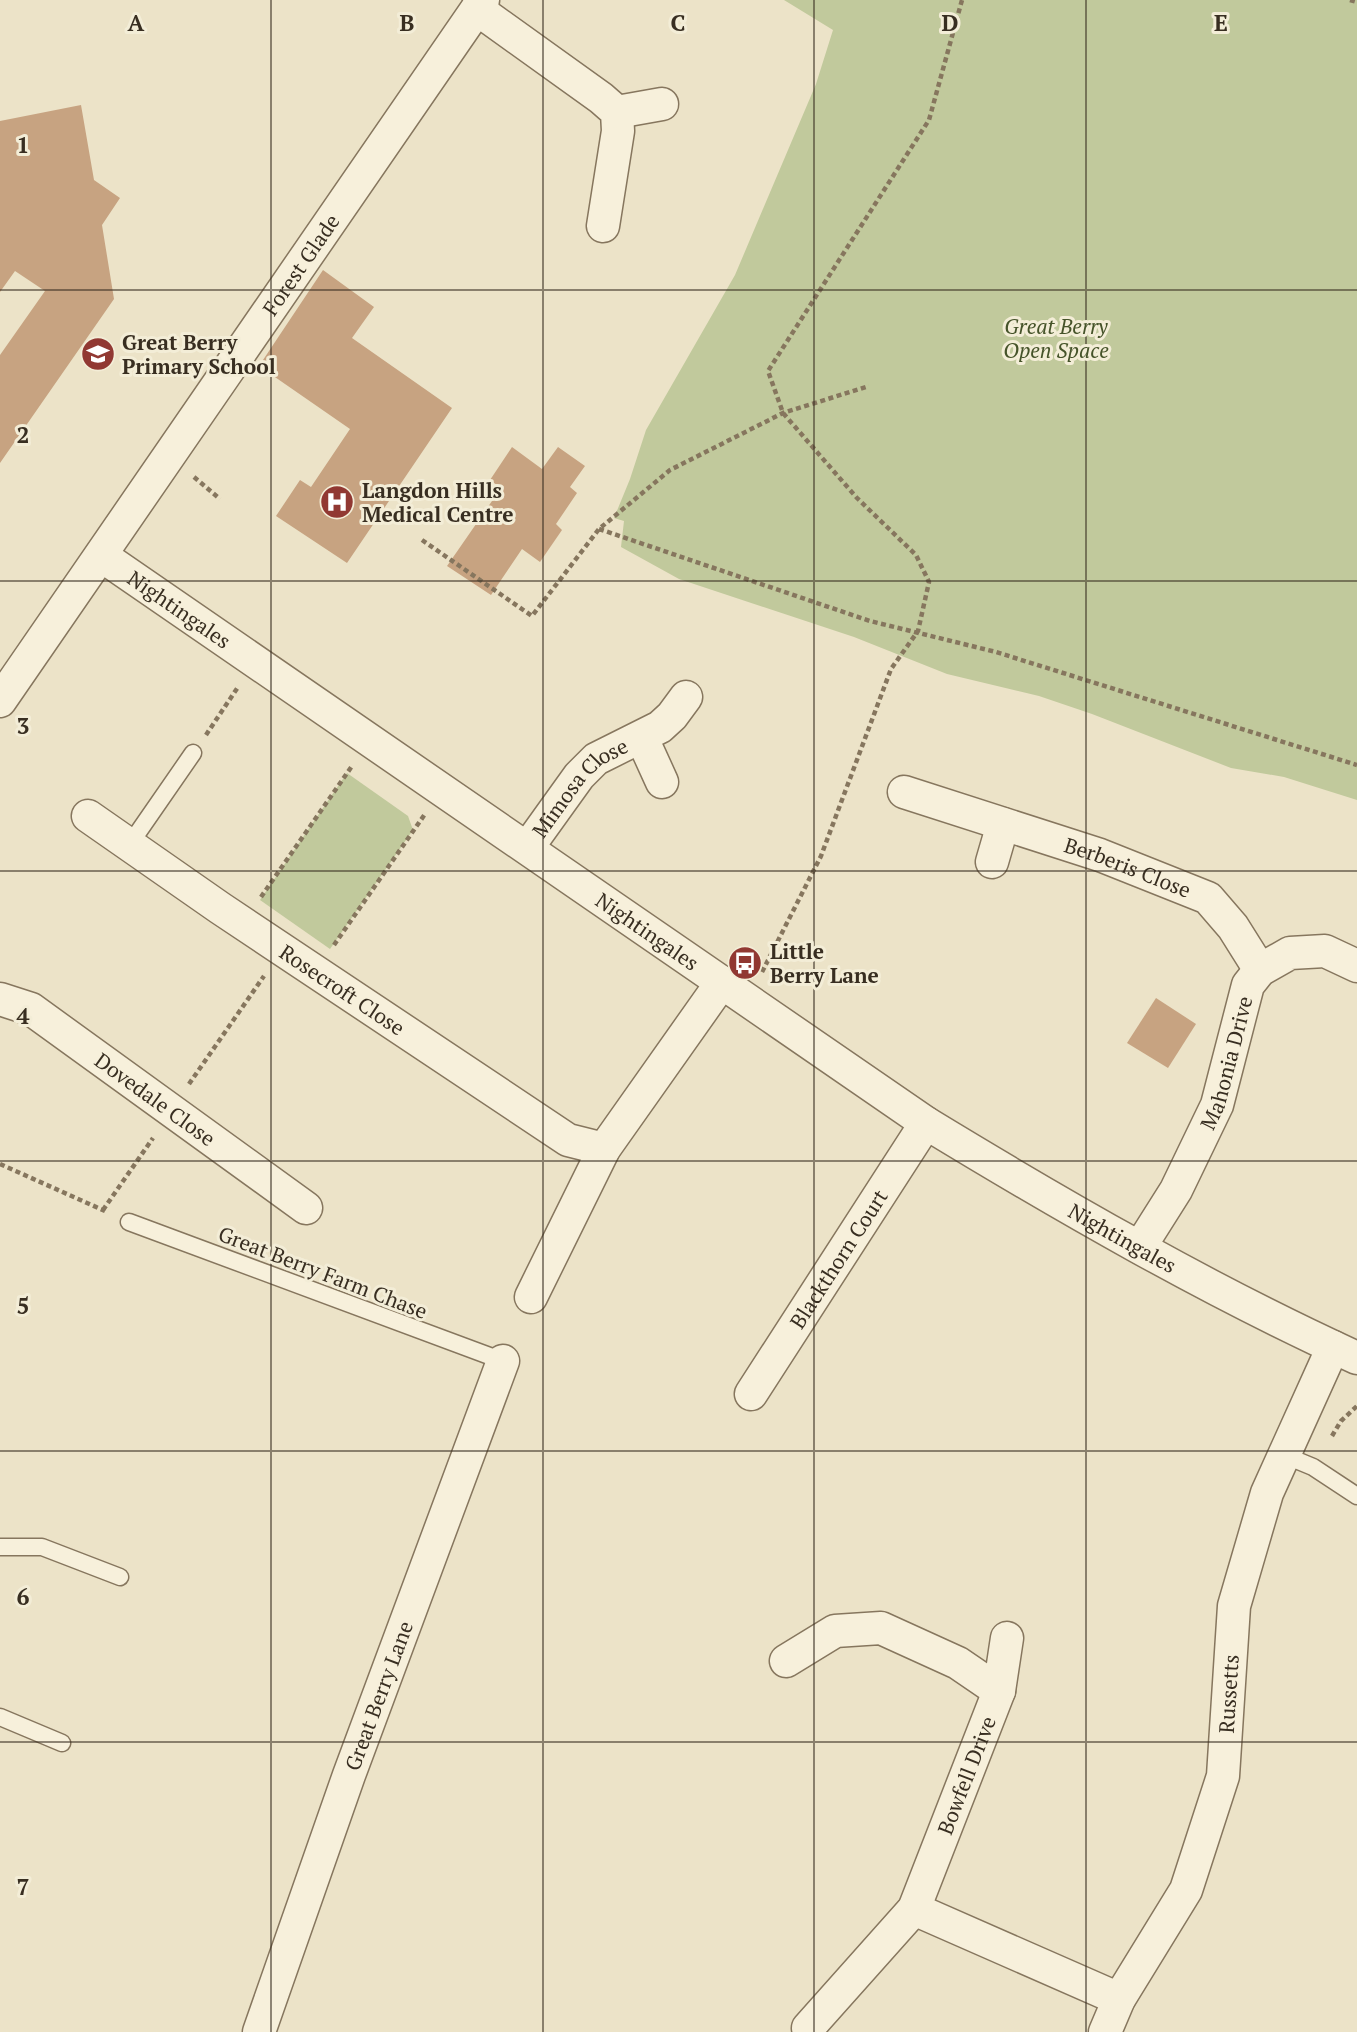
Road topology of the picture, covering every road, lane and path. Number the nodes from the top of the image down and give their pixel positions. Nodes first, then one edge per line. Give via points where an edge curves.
1 (961, 0) edge
2 (1350, 0) edge
3 (1357, 2) edge
4 (475, 3) edge
5 (662, 104) dead end
6 (617, 112) junction
7 (603, 226) dead end
8 (869, 386) dead end
9 (783, 413) junction
10 (189, 472) dead end
11 (220, 499) dead end
12 (599, 529) junction
13 (422, 540) dead end
14 (102, 556) junction
15 (918, 631) junction
16 (256, 660) junction
17 (686, 697) dead end
18 (0, 701) edge
19 (642, 738) junction
20 (370, 739) junction
21 (193, 753) joint
22 (1357, 765) edge
23 (662, 782) dead end
24 (904, 792) dead end
25 (429, 809) dead end
26 (88, 816) dead end
27 (1003, 824) junction
28 (130, 844) junction
29 (528, 847) junction
30 (992, 862) dead end
31 (244, 924) junction
32 (282, 949) junction
33 (1357, 966) edge
34 (1260, 970) junction
35 (317, 972) junction
36 (722, 982) junction
37 (0, 999) edge
38 (747, 1000) junction
39 (171, 1111) junction
40 (926, 1123) junction
41 (604, 1149) junction
42 (0, 1164) edge
43 (306, 1208) dead end
44 (103, 1210) junction
45 (129, 1222) joint
46 (1140, 1247) junction
47 (531, 1297) dead end
48 (1345, 1353) edge
49 (503, 1361) joint
50 (751, 1394) dead end
51 (1357, 1406) edge
52 (1299, 1461) junction
53 (1357, 1496) edge
54 (0, 1547) edge
55 (120, 1577) dead end
56 (1007, 1638) dead end
57 (786, 1661) dead end
58 (999, 1690) junction
59 (0, 1717) edge
60 (61, 1743) dead end
61 (914, 1909) junction
62 (1119, 1999) junction
63 (808, 2028) dead end
64 (260, 2032) edge
65 (1105, 2032) edge

1 - 9 path via 929,120 768,371
2 - 3 path
4 - 6 street
4 - 14 street, Forest Glade
5 - 6 street
6 - 7 street
8 - 9 path
9 - 12 path via 670,470
9 - 15 path via 856,498 916,555 929,582
10 - 11 path
12 - 13 path via 532,616
12 - 15 path via 870,621
14 - 16 street, Nightingales
14 - 18 street, Forest Glade
15 - 22 path
15 - 38 path via 891,669 821,856
16 - 20 street, Nightingales
16 - 21 path
17 - 19 street, Mimosa Close via 672,716
19 - 23 street, Mimosa Close
19 - 29 street, Mimosa Close via 596,760 579,776
20 - 29 street, Nightingales
20 - 31 path
21 - 28 lane
24 - 27 street, Berberis Close
25 - 35 path
26 - 28 street, Rosecroft Close
27 - 30 street
27 - 34 street, Berberis Close via 1100,855 1208,898
28 - 31 street, Rosecroft Close
29 - 36 street, Nightingales
31 - 32 street, Rosecroft Close
32 - 35 street, Rosecroft Close
32 - 39 path
33 - 34 street, Mahonia Drive via 1325,951 1290,953
34 - 46 street, Mahonia Drive via 1248,985 1217,1105 1176,1190
35 - 41 street, Rosecroft Close via 568,1140
36 - 38 street, Nightingales
36 - 41 street
37 - 39 street, Dovedale Close via 32,1009
38 - 40 street, Nightingales
39 - 43 street, Dovedale Close
39 - 44 path
40 - 46 street, Nightingales
40 - 50 street, Blackthorn Court
41 - 47 street
42 - 44 path
44 - 45 path
45 - 49 lane, Great Berry Farm Chase
46 - 48 street, Nightingales
48 - 52 street, Russetts
49 - 64 street, Great Berry Lane via 349,1774
51 - 52 path
52 - 53 lane
52 - 62 street, Russetts via 1267,1493 1234,1606 1223,1776 1186,1890
54 - 55 lane via 42,1547
56 - 58 street, Bowfell Drive
57 - 58 street via 835,1631 881,1628 958,1663
58 - 61 street, Bowfell Drive
59 - 60 lane
61 - 62 street
61 - 63 street, Bowfell Drive
62 - 65 street, Russetts

